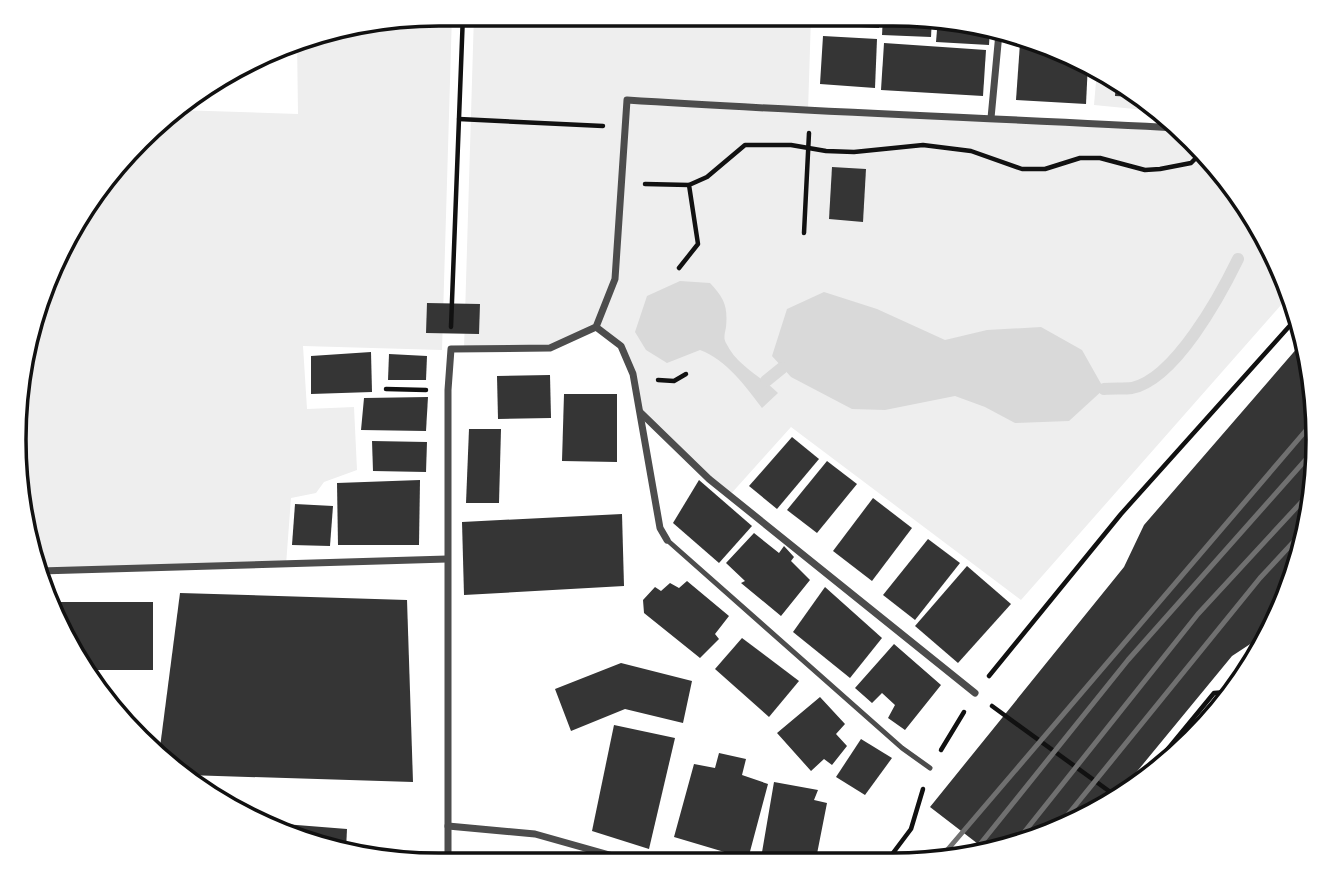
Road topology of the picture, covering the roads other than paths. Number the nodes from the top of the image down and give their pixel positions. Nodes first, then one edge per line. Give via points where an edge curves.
1 (998, 40) edge
2 (991, 118) junction
3 (1163, 127) edge
4 (596, 327) junction
5 (641, 413) junction
6 (667, 540) joint
7 (447, 559) junction
8 (48, 571) edge
9 (975, 693) road end
10 (930, 768) road end
11 (448, 826) junction
12 (448, 853) edge
13 (602, 853) edge

1 - 2 street
2 - 3 street
2 - 4 street via 626,100 615,279
4 - 5 street via 621,346
4 - 7 street via 550,348 451,349
5 - 6 street via 660,527
5 - 9 street via 719,488
6 - 10 lane
7 - 8 street
7 - 11 street
11 - 12 street
11 - 13 street via 535,834

